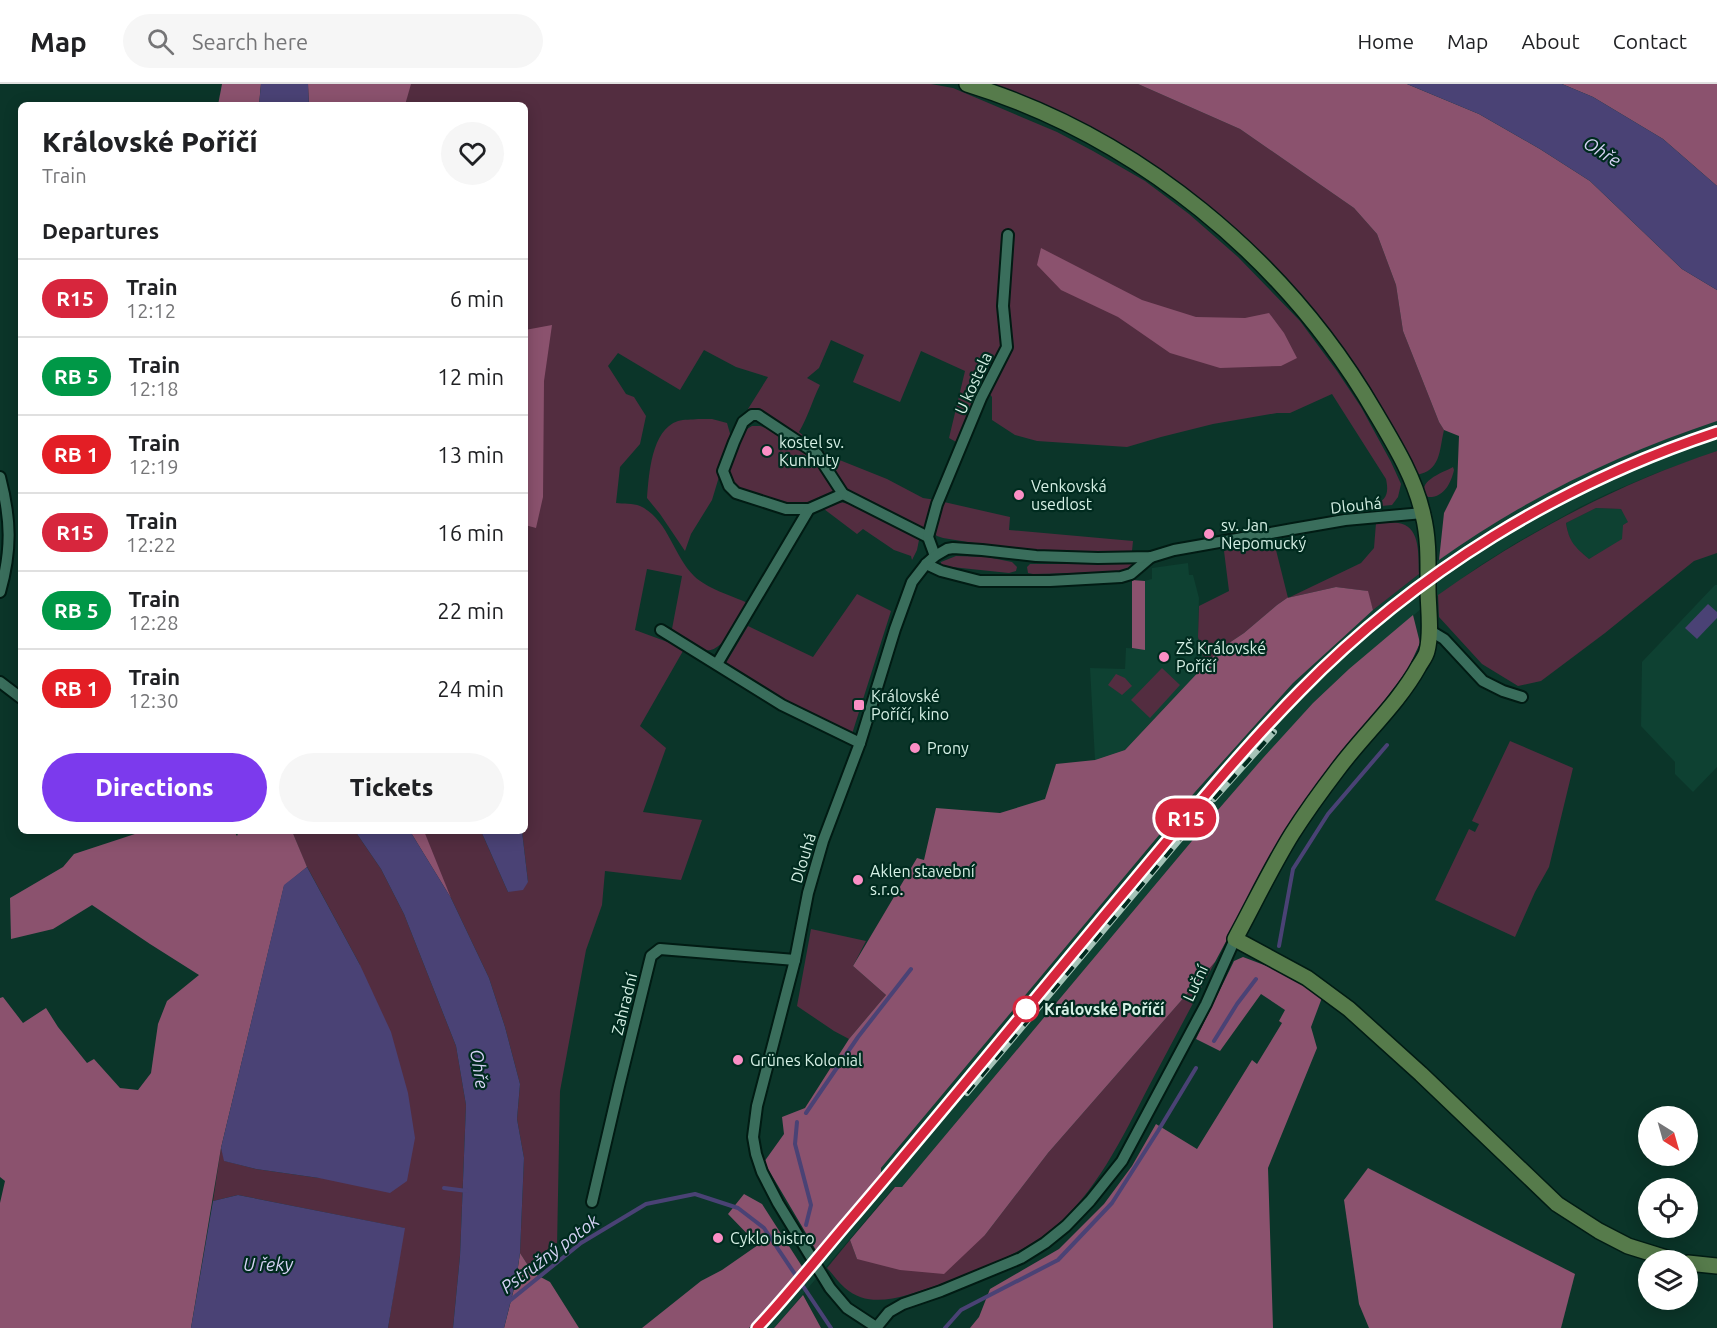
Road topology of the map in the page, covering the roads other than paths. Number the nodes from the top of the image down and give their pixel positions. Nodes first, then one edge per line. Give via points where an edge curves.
1 (967, 84) edge
2 (1008, 235) dead end
3 (0, 477) edge
4 (843, 494) junction
5 (809, 509) junction
6 (1423, 513) junction
7 (928, 537) junction
8 (935, 556) junction
9 (1151, 557) junction
10 (926, 564) junction
11 (0, 592) edge
12 (661, 630) dead end
13 (1429, 630) junction
14 (717, 664) junction
15 (0, 682) edge
16 (18, 696) edge
17 (1522, 697) dead end
18 (860, 743) junction
19 (1235, 939) junction
20 (795, 960) junction
21 (592, 1202) dead end
22 (1641, 1250) edge
23 (1698, 1264) edge
24 (1717, 1266) edge
25 (876, 1328) edge

1 - 6 street, Luční via 1037,110 1127,158 1180,193 1239,243 1291,295 1349,370 1399,454
2 - 7 street, U kostela via 1006,347 937,504
3 - 11 street via 9,530 8,562
4 - 5 street
4 - 5 street via 818,454 758,415 752,415 743,422 723,471 729,486 736,493 786,510
4 - 7 street
5 - 14 street
6 - 9 street, Dlouhá via 1345,520
6 - 13 street, Luční via 1428,543
7 - 8 street
8 - 9 street, Dlouhá via 946,549 961,548 1036,556
8 - 10 street, Dlouhá
9 - 10 street, Dlouhá via 1131,574 1121,577 1050,582 980,581
10 - 18 street, Dlouhá via 912,582
12 - 14 street
13 - 17 street via 1444,639 1483,681
13 - 19 street, Luční via 1427,653 1411,680 1339,767 1293,833
14 - 18 street via 782,705
15 - 16 street
18 - 20 street, Dlouhá via 823,841
19 - 22 street via 1307,978 1349,1009 1557,1204 1599,1231
19 - 25 street, Luční via 1206,1004 1122,1161 1090,1201 1066,1226 1021,1258 903,1304 889,1312
20 - 21 street, Zahradní via 660,949 651,956
20 - 25 street, Dlouhá via 757,1106 753,1137 756,1154 798,1238 830,1288 847,1308
23 - 24 street

